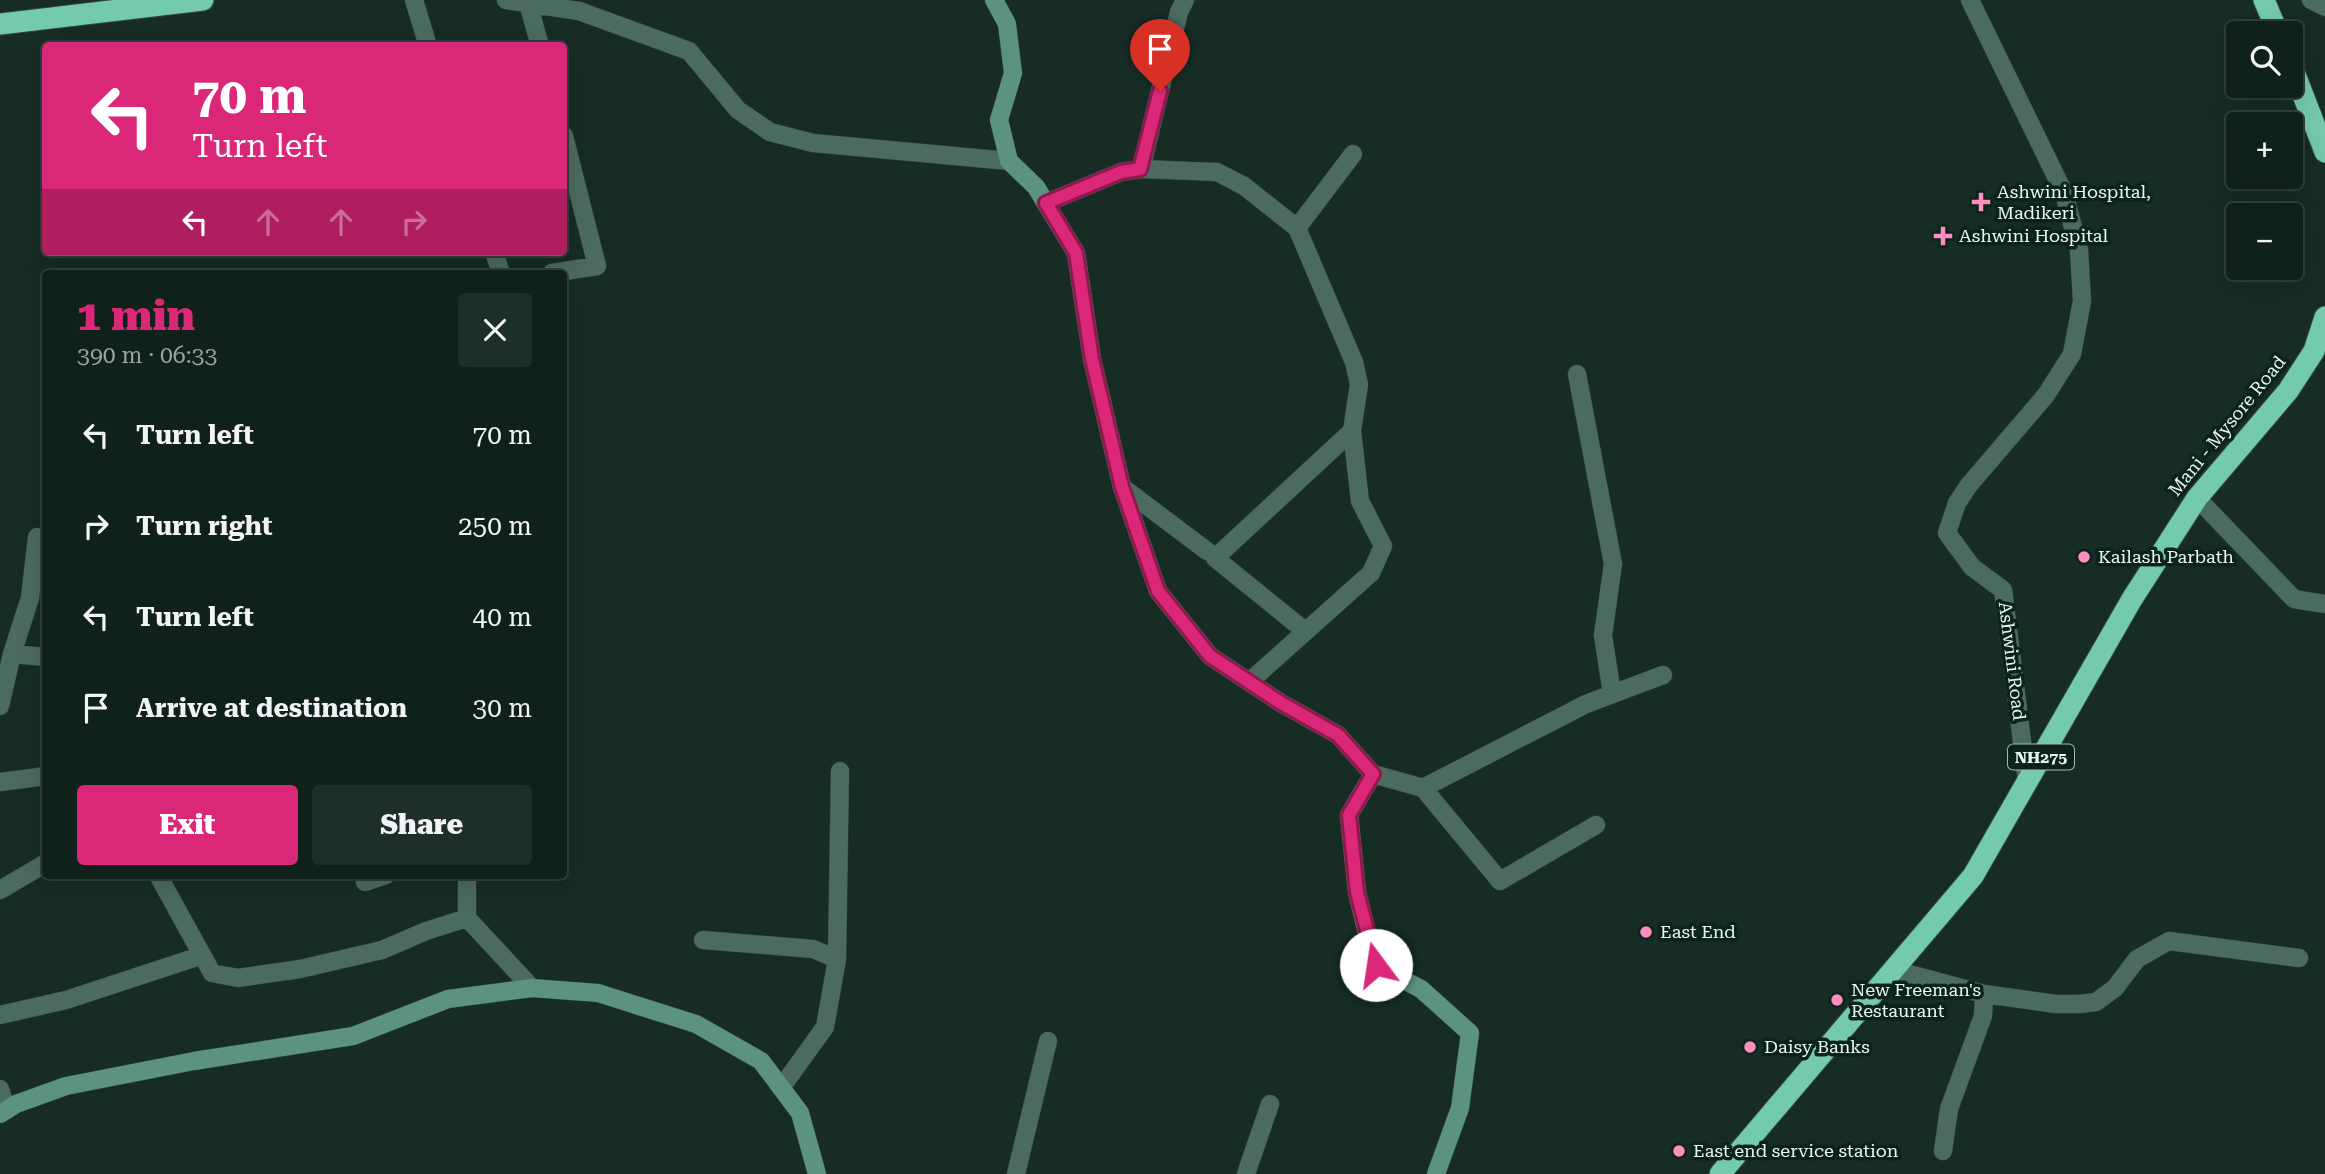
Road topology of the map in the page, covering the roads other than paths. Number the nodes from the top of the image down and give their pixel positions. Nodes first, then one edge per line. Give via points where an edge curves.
1 (203, 0) edge
2 (414, 0) edge
3 (506, 0) edge
4 (994, 0) edge
5 (1185, 0) edge
6 (1970, 0) edge
7 (2264, 0) edge
8 (2311, 0) edge
9 (528, 3) junction
10 (2325, 7) edge
11 (2273, 21) edge
12 (0, 24) edge
13 (427, 42) edge
14 (539, 42) edge
15 (2303, 95) edge
16 (567, 148) edge
17 (2325, 152) edge
18 (1353, 154) dead end
19 (1009, 162) junction
20 (1140, 169) junction
21 (1046, 203) junction
22 (1297, 228) junction
23 (567, 271) edge
24 (2325, 317) edge
25 (1577, 374) dead end
26 (1352, 431) junction
27 (1122, 487) junction
28 (2197, 498) junction
29 (37, 537) dead end
30 (1207, 551) dead end
31 (38, 599) edge
32 (2325, 604) edge
33 (1305, 631) junction
34 (12, 654) junction
35 (42, 657) edge
36 (1663, 675) dead end
37 (1249, 682) junction
38 (1612, 694) junction
39 (0, 706) edge
40 (840, 771) dead end
41 (1373, 774) junction
42 (42, 777) edge
43 (2027, 781) junction
44 (0, 782) edge
45 (1423, 788) junction
46 (1595, 825) dead end
47 (42, 865) edge
48 (160, 879) edge
49 (374, 879) edge
50 (467, 879) edge
51 (365, 882) dead end
52 (0, 890) edge
53 (467, 918) junction
54 (703, 940) dead end
55 (200, 956) junction
56 (2299, 958) dead end
57 (837, 959) junction
58 (1894, 970) junction
59 (533, 988) junction
60 (1984, 994) junction
61 (0, 1015) edge
62 (1048, 1041) dead end
63 (782, 1088) junction
64 (0, 1089) edge
65 (1270, 1104) dead end
66 (3, 1112) edge
67 (1942, 1151) dead end
68 (817, 1174) edge
69 (1016, 1174) edge
70 (1246, 1174) edge
71 (1436, 1174) edge
72 (1720, 1174) edge

1 - 12 highway
2 - 13 street
3 - 9 street
4 - 19 street via 1007,24 1013,73 999,120
5 - 20 street
6 - 43 street, Ashwini Road via 2064,193 2079,250 2082,301 2072,354 2046,394 1969,485 1947,533 1972,567 2003,590
7 - 11 highway
8 - 10 street
9 - 14 street
9 - 19 street via 579,11 690,51 738,110 769,132 813,143
15 - 17 highway
16 - 23 street via 597,266
18 - 22 street
19 - 21 street
20 - 21 street via 1121,172
20 - 22 street via 1217,172 1244,186
21 - 27 street via 1076,253 1092,359
22 - 26 street via 1354,362 1359,384
24 - 28 highway, Mani - Mysore Road / NH275 via 2315,351 2288,391
25 - 38 street via 1613,564 1603,635
26 - 33 street via 1360,501 1383,546 1371,573
26 - 33 street via 1215,558
27 - 30 street
27 - 37 street via 1158,591 1210,656
28 - 32 street via 2294,599
28 - 43 highway, Mani - Mysore Road / NH275 via 2132,598
29 - 31 street
31 - 34 street
33 - 37 street
34 - 35 street
34 - 39 street
36 - 38 street
37 - 41 street via 1338,735
38 - 45 street
40 - 57 street
41 - 45 street
41 - 71 street via 1349,815 1357,892 1376,965 1421,989 1470,1033 1460,1108
42 - 44 street
43 - 58 highway, Mani - Mysore Road / NH275 via 1973,876
45 - 46 street via 1500,881
47 - 52 street
48 - 55 street
49 - 51 street
50 - 53 street
53 - 55 street via 382,950 238,978 212,973
53 - 59 street
54 - 57 street via 813,949
55 - 61 street via 65,1000
56 - 60 street via 2169,942 2137,959 2115,988 2095,1002 2056,1004
57 - 63 street via 825,1027
58 - 60 street
58 - 72 highway, Mani - Mysore Road / NH275
59 - 63 street via 597,993 696,1024 761,1061
59 - 66 street via 448,999 353,1036 194,1060 66,1086
60 - 67 street via 1983,1016 1949,1109
62 - 69 street
63 - 68 street via 800,1113
64 - 66 street
65 - 70 street

